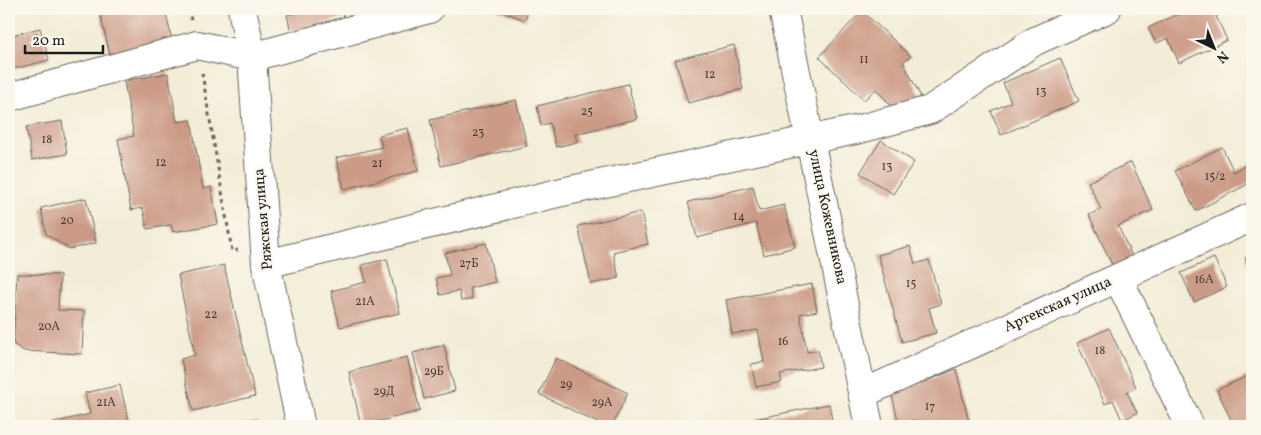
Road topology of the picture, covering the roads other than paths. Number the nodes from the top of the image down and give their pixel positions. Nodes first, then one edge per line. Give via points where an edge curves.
1 (242, 9) edge
2 (429, 9) edge
3 (783, 9) edge
4 (1107, 9) edge
5 (252, 57) junction
6 (9, 97) edge
7 (811, 140) junction
8 (1252, 217) edge
9 (265, 256) junction
10 (1118, 278) junction
11 (864, 393) junction
12 (301, 426) edge
13 (869, 426) edge
14 (1190, 426) edge

1 - 5 street, Ряжская улица
2 - 5 street
3 - 7 street, улица Кожевникова
4 - 7 street via 1035,41 930,110
5 - 6 street via 197,45
5 - 9 street, Ряжская улица
7 - 9 street
7 - 11 street, улица Кожевникова
8 - 10 street, Артекская улица
9 - 12 street, Ряжская улица
10 - 11 street, Артекская улица
10 - 14 street
11 - 13 street, улица Кожевникова

